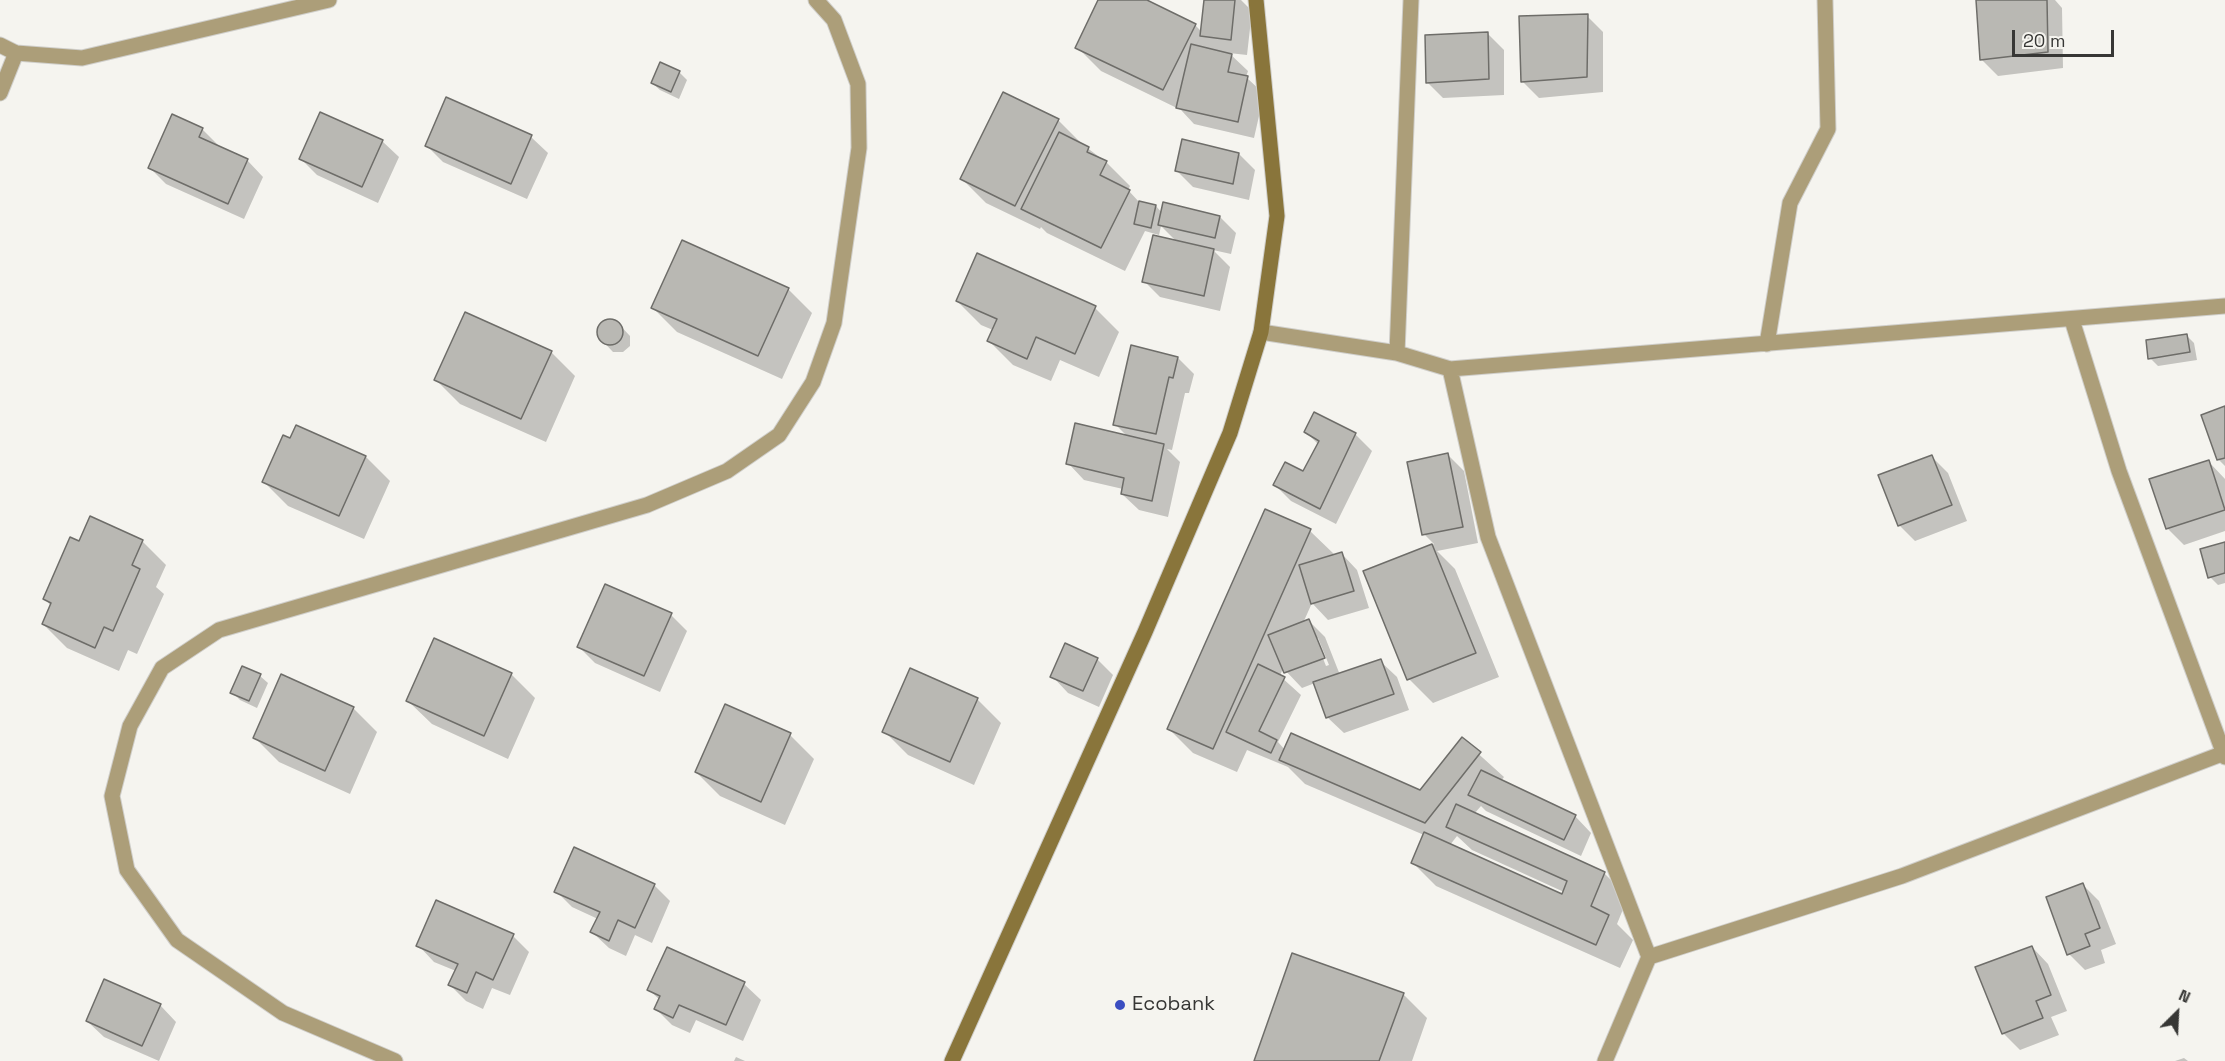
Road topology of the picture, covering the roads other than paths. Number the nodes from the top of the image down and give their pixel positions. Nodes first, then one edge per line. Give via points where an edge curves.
1 (329, 0) edge
2 (816, 0) edge
3 (1256, 0) edge
4 (1411, 0) edge
5 (1825, 0) edge
6 (0, 45) edge
7 (16, 53) junction
8 (0, 93) edge
9 (2225, 306) edge
10 (2072, 320) junction
11 (1261, 332) junction
12 (1767, 344) junction
13 (1397, 353) junction
14 (1450, 369) junction
15 (2224, 755) edge
16 (1648, 957) junction
17 (395, 1061) edge
18 (952, 1061) edge
19 (1605, 1061) edge

1 - 7 street via 82,58
2 - 17 street via 834,20 858,84 859,148 834,323 813,382 778,435 727,471 647,505 219,630 162,668 130,726 112,796 127,870 177,940 284,1013
3 - 11 main road via 1277,216
4 - 13 street
5 - 12 street via 1828,129 1791,203
6 - 7 street
7 - 8 street
9 - 10 street
10 - 12 street
10 - 15 street via 2119,471
11 - 13 street
11 - 18 main road via 1230,433
12 - 14 street
13 - 14 street
14 - 16 street via 1488,537
15 - 16 street via 1902,876
16 - 19 street

